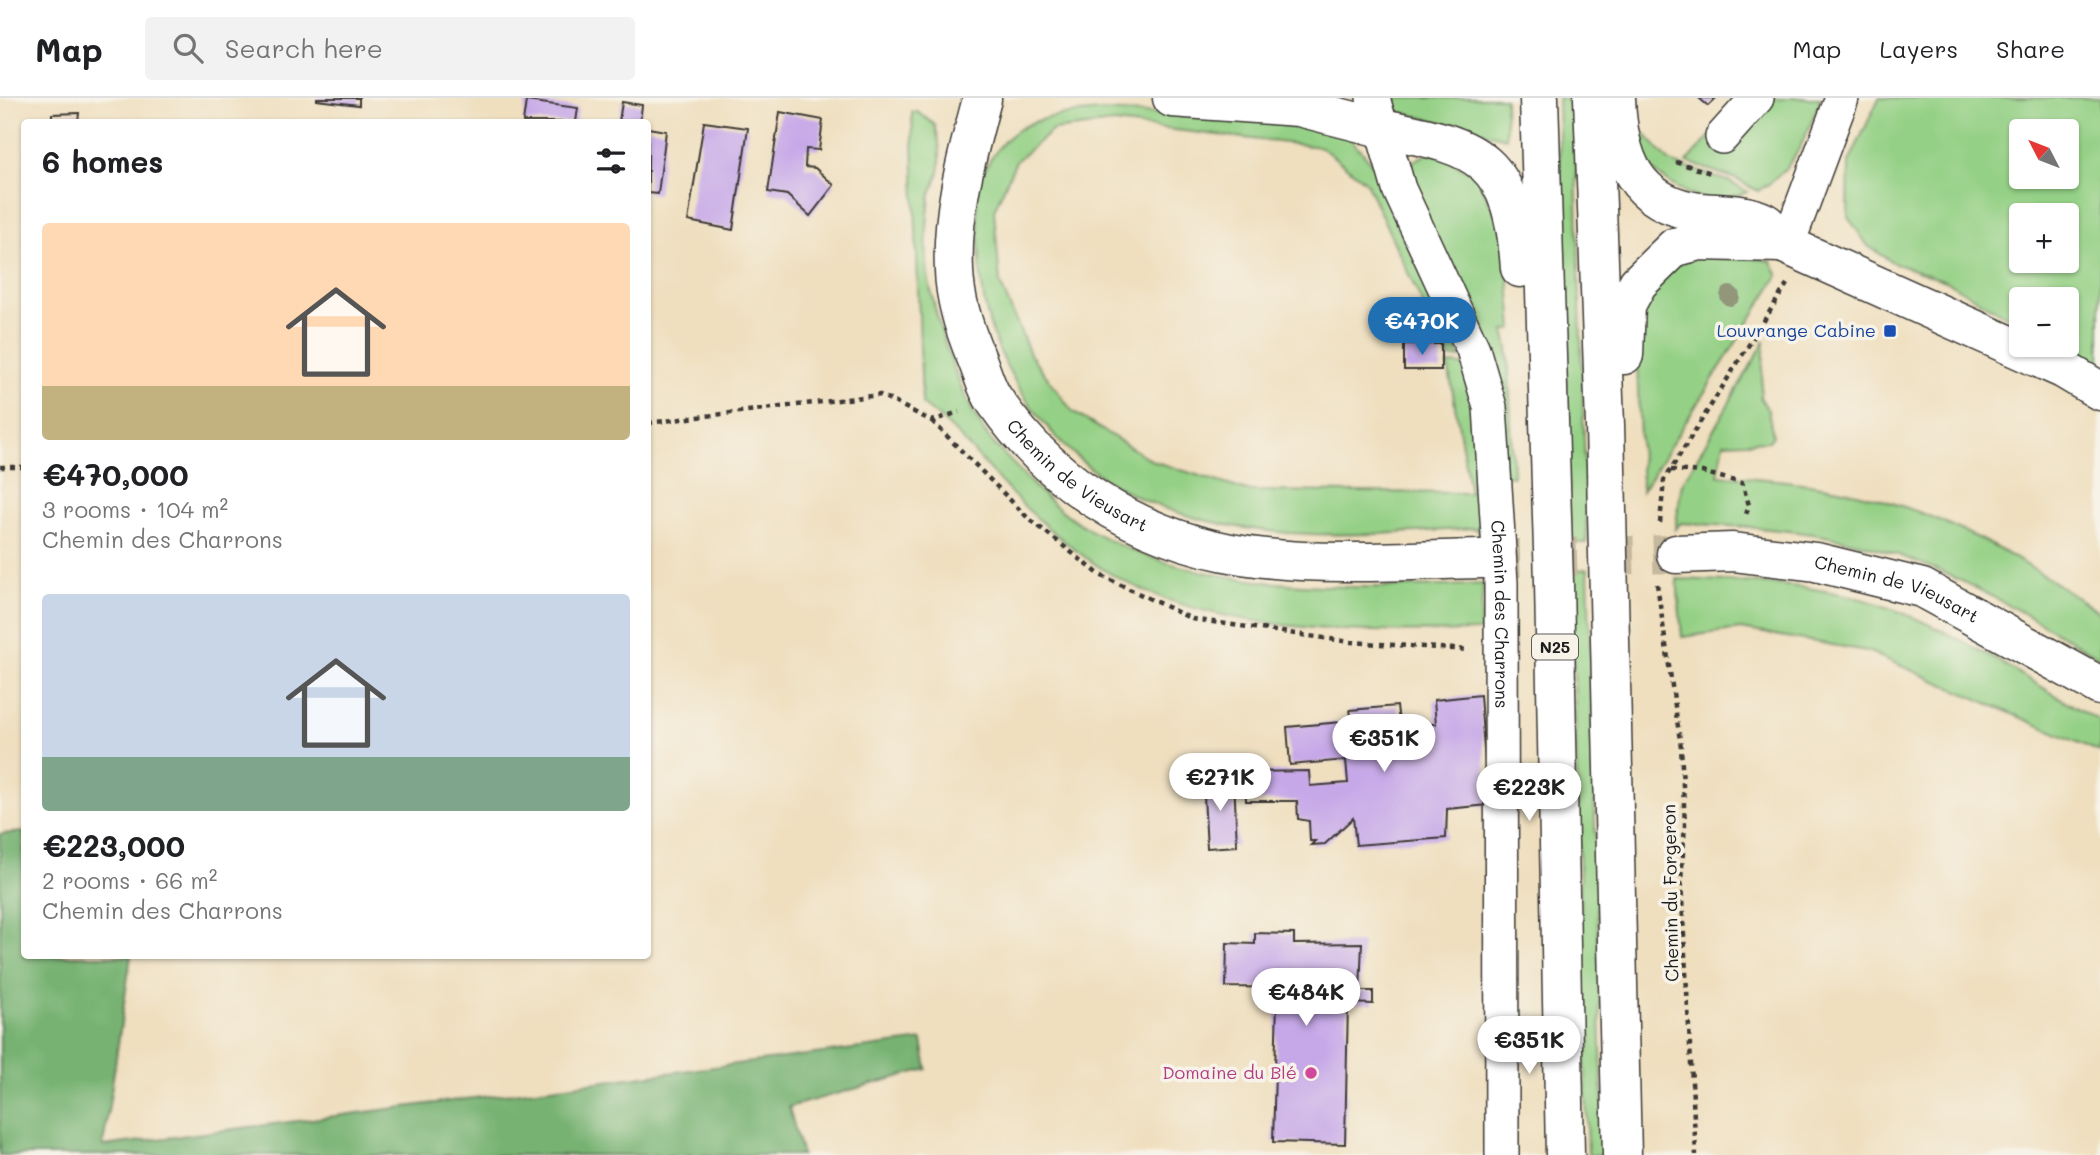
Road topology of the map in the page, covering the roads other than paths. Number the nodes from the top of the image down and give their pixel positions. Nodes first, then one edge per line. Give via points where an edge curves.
1 (968, 98) edge
2 (1012, 98) edge
3 (1172, 98) edge
4 (1539, 98) edge
5 (1592, 98) edge
6 (1616, 98) edge
7 (1757, 98) edge
8 (1842, 98) edge
9 (982, 99) edge
10 (1315, 103) edge
11 (1377, 113) edge
12 (1722, 137) dead end
13 (1791, 248) junction
14 (1545, 325) junction
15 (2100, 391) edge
16 (1605, 425) junction
17 (1676, 554) tunnel mouth
18 (1482, 559) tunnel mouth
19 (2100, 686) edge
20 (1502, 1155) edge
21 (1565, 1155) edge
22 (1622, 1155) edge

1 - 9 main road
2 - 9 main road
3 - 10 main road
4 - 14 main road, N25
5 - 16 main road
6 - 13 main road via 1625,161 1655,197 1678,209 1743,215 1766,223
7 - 12 street
8 - 13 street
9 - 18 main road, Chemin de Vieusart via 956,200 954,272 967,334 993,399 1029,444 1076,488 1120,517 1189,544 1264,558
10 - 11 main road
11 - 14 main road via 1468,150 1489,165 1507,191 1517,222 1522,312
11 - 20 street, Chemin des Charrons via 1399,190 1473,349 1490,407 1501,583
13 - 15 main road via 2063,369
13 - 16 main road via 1699,241 1675,247 1653,265 1626,305 1626,412
14 - 21 main road, N25
16 - 22 main road
17 - 19 main road, Chemin de Vieusart via 1733,552 1816,562 1922,588

